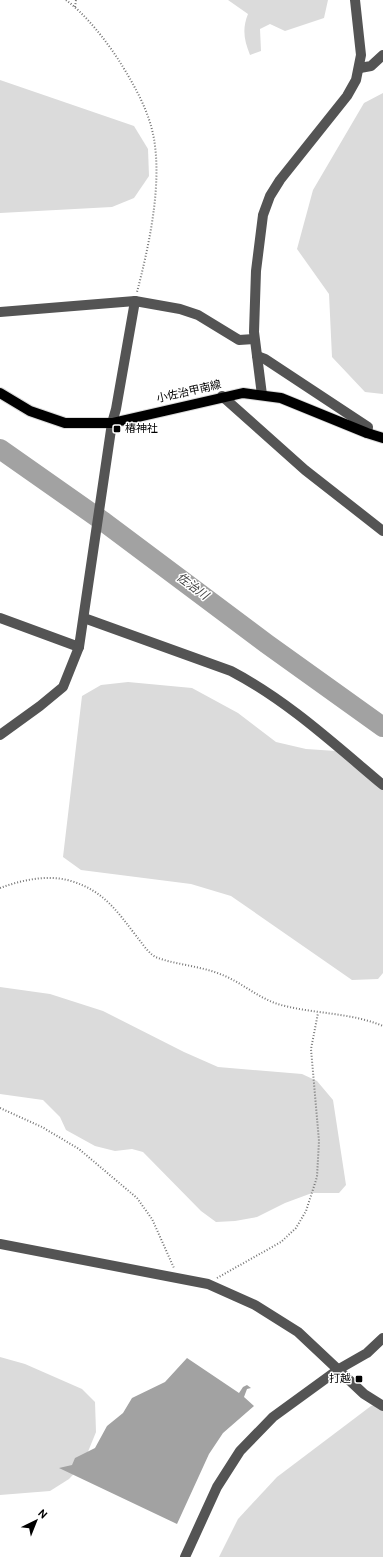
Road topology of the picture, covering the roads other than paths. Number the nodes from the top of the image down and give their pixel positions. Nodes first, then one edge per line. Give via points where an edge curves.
1 (356, 0) edge
2 (383, 55) edge
3 (360, 68) junction
4 (135, 301) junction
5 (0, 312) edge
6 (254, 339) junction
7 (257, 356) junction
8 (0, 393) edge
9 (262, 395) junction
10 (222, 396) junction
11 (112, 423) junction
12 (367, 433) junction
13 (383, 438) edge
14 (383, 531) edge
15 (0, 618) edge
16 (84, 618) junction
17 (79, 647) junction
18 (0, 735) edge
19 (383, 785) edge
20 (0, 1244) edge
21 (383, 1338) edge
22 (339, 1370) junction
23 (383, 1406) edge
24 (185, 1557) edge

1 - 3 street via 361,50
2 - 3 street via 371,66
3 - 6 street via 347,96 280,180 265,209 256,271
4 - 5 street
4 - 6 street via 180,308 198,315 239,340
4 - 11 street
6 - 7 street
7 - 9 street
7 - 12 street via 265,358 368,428
8 - 11 main road, 小佐治甲南線 via 30,411 65,423
9 - 10 main road, 小佐治甲南線 via 243,393
9 - 12 main road, 小佐治甲南線 via 281,398
10 - 11 main road, 小佐治甲南線
10 - 14 street via 305,470
11 - 16 street
12 - 13 main road, 小佐治甲南線
15 - 17 street
16 - 17 street
16 - 19 street via 231,671 253,682 310,724
17 - 18 street via 63,687
20 - 22 street via 208,1284 255,1305 298,1332
21 - 22 street via 367,1353
22 - 23 street via 364,1394
22 - 24 street via 273,1417 240,1452 217,1487

